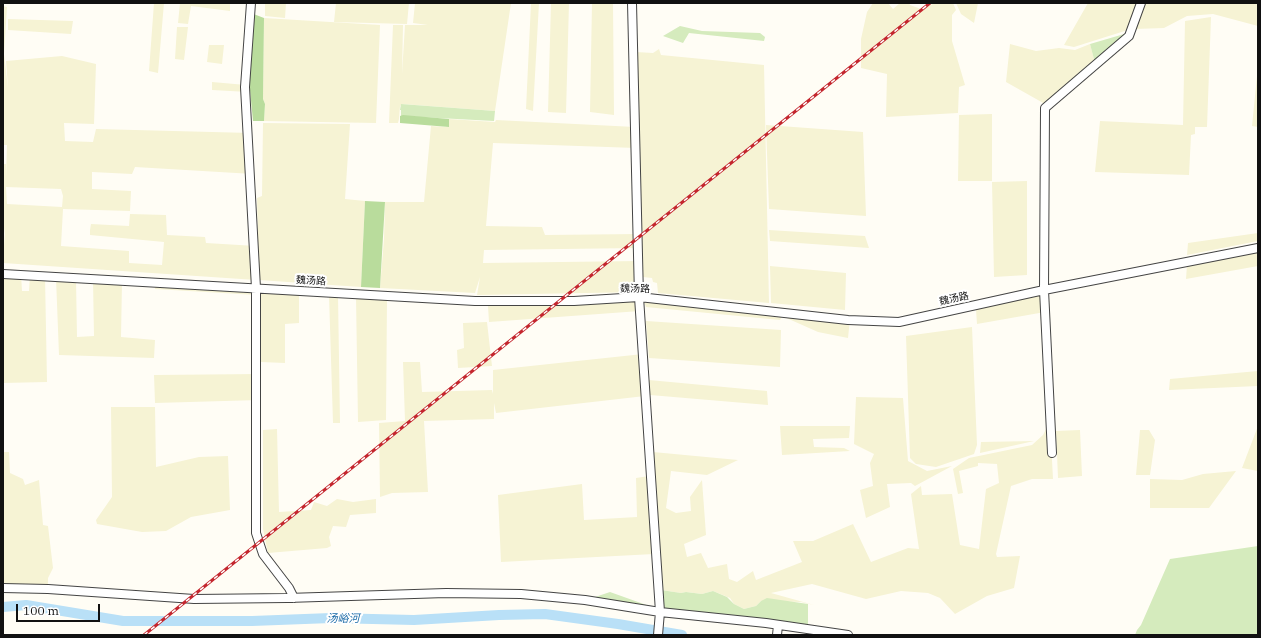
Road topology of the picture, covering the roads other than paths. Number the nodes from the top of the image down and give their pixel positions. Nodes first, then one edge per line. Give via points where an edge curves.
1 (251, 3) edge
2 (632, 3) edge
3 (1141, 3) edge
4 (1258, 248) edge
5 (3, 274) edge
6 (256, 288) junction
7 (1044, 290) junction
8 (639, 298) junction
9 (1052, 453) dead end
10 (3, 588) edge
11 (294, 598) junction
12 (660, 615) junction
13 (778, 625) junction
14 (658, 635) edge
15 (777, 635) edge
16 (848, 635) edge

1 - 6 street via 245,87
2 - 8 street
3 - 7 street via 1129,36 1045,108
4 - 7 street, 魏汤路
5 - 6 street, 魏汤路
6 - 8 street, 魏汤路 via 475,301
6 - 11 street via 256,533 263,554
7 - 8 street, 魏汤路 via 899,322 848,320
7 - 9 street
8 - 12 street
10 - 11 street via 194,599
11 - 12 street via 446,593 520,594 585,600
12 - 13 street
12 - 14 street
13 - 15 street
13 - 16 street

